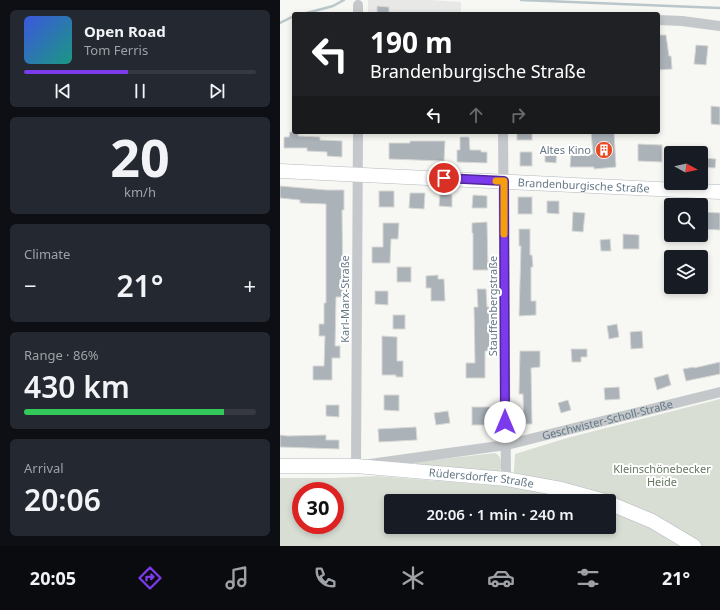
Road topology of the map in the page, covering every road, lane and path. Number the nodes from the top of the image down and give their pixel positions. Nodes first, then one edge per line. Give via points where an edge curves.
1 (660, 20) edge
2 (720, 26) edge
3 (358, 134) edge
4 (503, 134) edge
5 (280, 171) edge
6 (358, 175) junction
7 (504, 181) junction
8 (720, 192) edge
9 (720, 392) edge
10 (506, 445) junction
11 (280, 466) edge
12 (356, 466) junction
13 (506, 479) junction
14 (579, 494) edge
15 (616, 505) edge
16 (694, 546) edge

1 - 2 street
3 - 6 street, Karl-Marx-Straße
4 - 7 street, Stauffenbergstraße
5 - 6 street, Brandenburgische Straße
6 - 7 street, Brandenburgische Straße
6 - 12 street, Karl-Marx-Straße
7 - 8 street, Brandenburgische Straße
7 - 10 street, Stauffenbergstraße
9 - 10 street, Geschwister-Scholl-Straße
10 - 12 street, Geschwister-Scholl-Straße
10 - 13 street, Stauffenbergstraße
11 - 12 street, Geschwister-Scholl-Straße
12 - 13 street, Rüdersdorfer Straße
13 - 14 street, Rüdersdorfer Straße
15 - 16 street via 652,521

